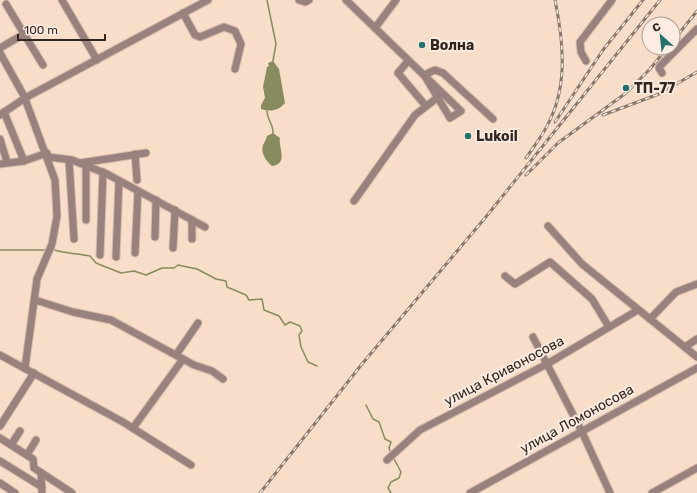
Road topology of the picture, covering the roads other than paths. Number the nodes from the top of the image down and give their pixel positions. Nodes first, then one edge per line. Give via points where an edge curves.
1 (62, 0) edge
2 (208, 0) edge
3 (298, 0) edge
4 (309, 0) edge
5 (346, 0) edge
6 (396, 0) edge
7 (612, 0) edge
8 (6, 4) dead end
9 (183, 13) junction
10 (375, 28) junction
11 (697, 28) edge
12 (24, 34) junction
13 (0, 48) edge
14 (0, 53) edge
15 (97, 60) junction
16 (586, 60) dead end
17 (408, 61) junction
18 (43, 65) dead end
19 (235, 70) dead end
20 (662, 74) dead end
21 (425, 76) junction
22 (438, 97) junction
23 (25, 98) junction
24 (426, 106) junction
25 (2, 114) edge
26 (493, 119) dead end
27 (0, 139) edge
28 (146, 153) dead end
29 (135, 154) junction
30 (47, 155) junction
31 (69, 160) junction
32 (24, 161) junction
33 (3, 163) edge
34 (82, 164) junction
35 (103, 172) junction
36 (137, 180) dead end
37 (119, 181) junction
38 (138, 190) junction
39 (156, 200) junction
40 (354, 201) dead end
41 (175, 210) junction
42 (86, 220) dead end
43 (192, 220) junction
44 (548, 226) dead end
45 (205, 227) dead end
46 (155, 237) dead end
47 (74, 239) dead end
48 (192, 239) dead end
49 (173, 248) dead end
50 (135, 253) dead end
51 (100, 255) dead end
52 (116, 257) dead end
53 (505, 276) dead end
54 (697, 284) edge
55 (34, 300) junction
56 (638, 310) junction
57 (650, 319) junction
58 (198, 323) dead end
59 (609, 327) junction
60 (533, 337) dead end
61 (697, 339) edge
62 (685, 347) junction
63 (0, 355) edge
64 (179, 357) junction
65 (697, 357) edge
66 (547, 364) junction
67 (25, 368) junction
68 (697, 368) edge
69 (34, 373) junction
70 (223, 379) dead end
71 (0, 426) edge
72 (133, 428) junction
73 (20, 431) dead end
74 (582, 432) junction
75 (0, 438) edge
76 (36, 440) dead end
77 (11, 445) junction
78 (27, 455) junction
79 (386, 460) dead end
80 (0, 461) edge
81 (191, 465) dead end
82 (697, 468) edge
83 (41, 473) junction
84 (0, 483) edge
85 (42, 490) edge
86 (15, 493) edge
87 (72, 493) edge
88 (470, 493) edge
89 (610, 493) edge
90 (652, 493) edge

1 - 15 street
2 - 9 street
3 - 4 street
5 - 10 street
6 - 10 street
7 - 16 street via 580,42 581,52
8 - 12 street
9 - 15 street
9 - 19 street via 195,35 200,37 224,27 235,31 241,44
10 - 17 street
11 - 20 street via 660,66
12 - 13 street
12 - 18 street
14 - 23 street
15 - 23 street
17 - 21 street
17 - 24 street via 398,73
21 - 22 street
21 - 22 street via 461,111 450,118
21 - 26 street via 435,70 443,73
22 - 24 street
23 - 25 street
23 - 30 street
24 - 40 street via 415,115
25 - 32 street
27 - 33 street
28 - 29 street
29 - 34 street
29 - 36 street
30 - 31 street
30 - 32 street
30 - 55 street via 55,180 57,216 50,249 37,279
31 - 34 street
31 - 47 street
32 - 33 street
34 - 35 street
34 - 42 street
35 - 37 street
35 - 51 street
37 - 38 street
37 - 52 street
38 - 39 street
38 - 50 street
39 - 41 street
39 - 46 street
41 - 43 street
41 - 49 street
43 - 45 street
43 - 48 street
44 - 56 street via 582,264
53 - 59 street via 515,284 550,262 592,299
54 - 57 street via 676,292
55 - 64 street via 111,320
55 - 67 street
56 - 57 street
56 - 59 street, улица Кривоносова
57 - 62 street
58 - 64 street
59 - 66 street, улица Кривоносова
60 - 66 street
61 - 62 street
62 - 65 street
63 - 67 street
64 - 70 street via 212,371
64 - 72 street
66 - 74 street
66 - 79 street, улица Кривоносова via 420,430
67 - 69 street
68 - 74 street, улица Ломоносова
69 - 71 street
69 - 72 street
72 - 81 street
73 - 77 street
74 - 88 street, улица Ломоносова
74 - 89 street
75 - 77 street
76 - 78 street
77 - 78 street
78 - 83 street via 33,459 34,468
80 - 85 street
82 - 90 street
83 - 85 street
83 - 87 street
84 - 86 street

